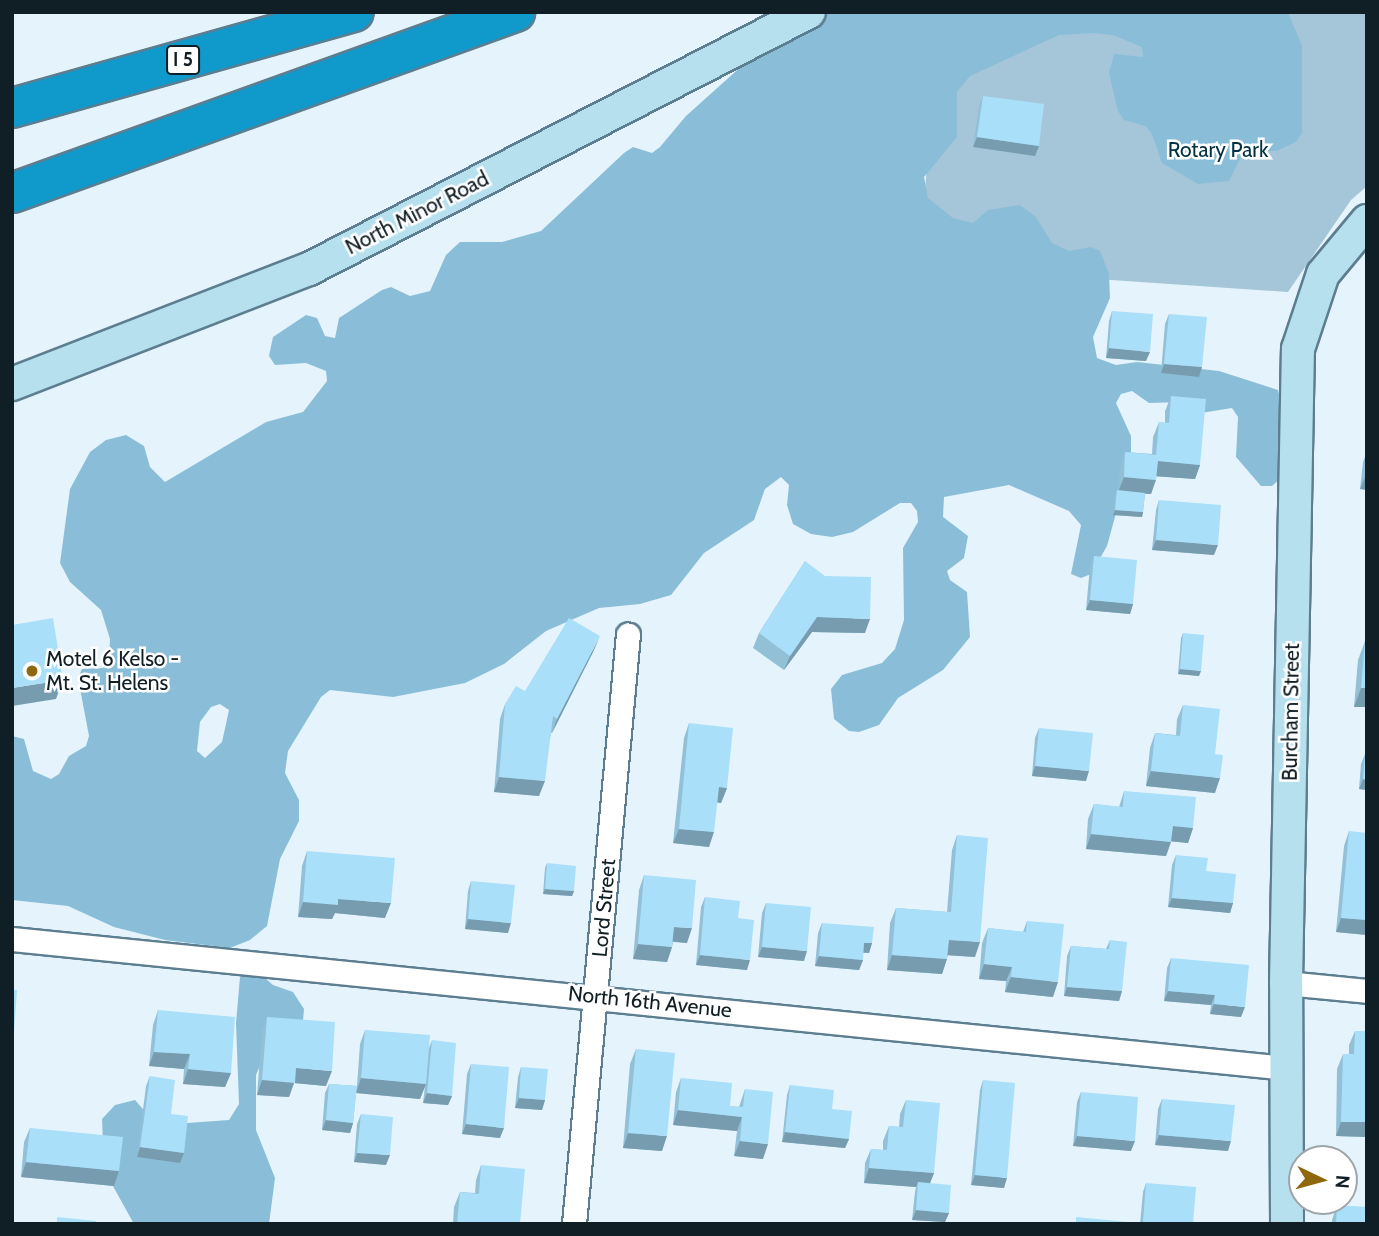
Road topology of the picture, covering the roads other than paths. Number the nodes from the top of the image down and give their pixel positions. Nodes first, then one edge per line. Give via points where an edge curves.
1 (355, 12) edge
2 (515, 12) edge
3 (808, 12) edge
4 (12, 108) edge
5 (12, 193) edge
6 (1367, 221) edge
7 (12, 384) edge
8 (628, 634) dead end
9 (12, 939) edge
10 (1286, 983) junction
11 (1367, 991) edge
12 (593, 996) junction
13 (1287, 1068) junction
14 (574, 1224) edge
15 (1287, 1224) edge

1 - 4 highway, I 5
2 - 5 highway
3 - 7 street, North Minor Road via 309,269
6 - 10 street, Burcham Street via 1323,274 1298,349
8 - 12 street, Lord Street via 601,956
9 - 12 street, North 16th Avenue
10 - 11 street
10 - 13 street, Burcham Street
12 - 13 street, North 16th Avenue
12 - 14 street, Lord Street
13 - 15 street, Burcham Street

